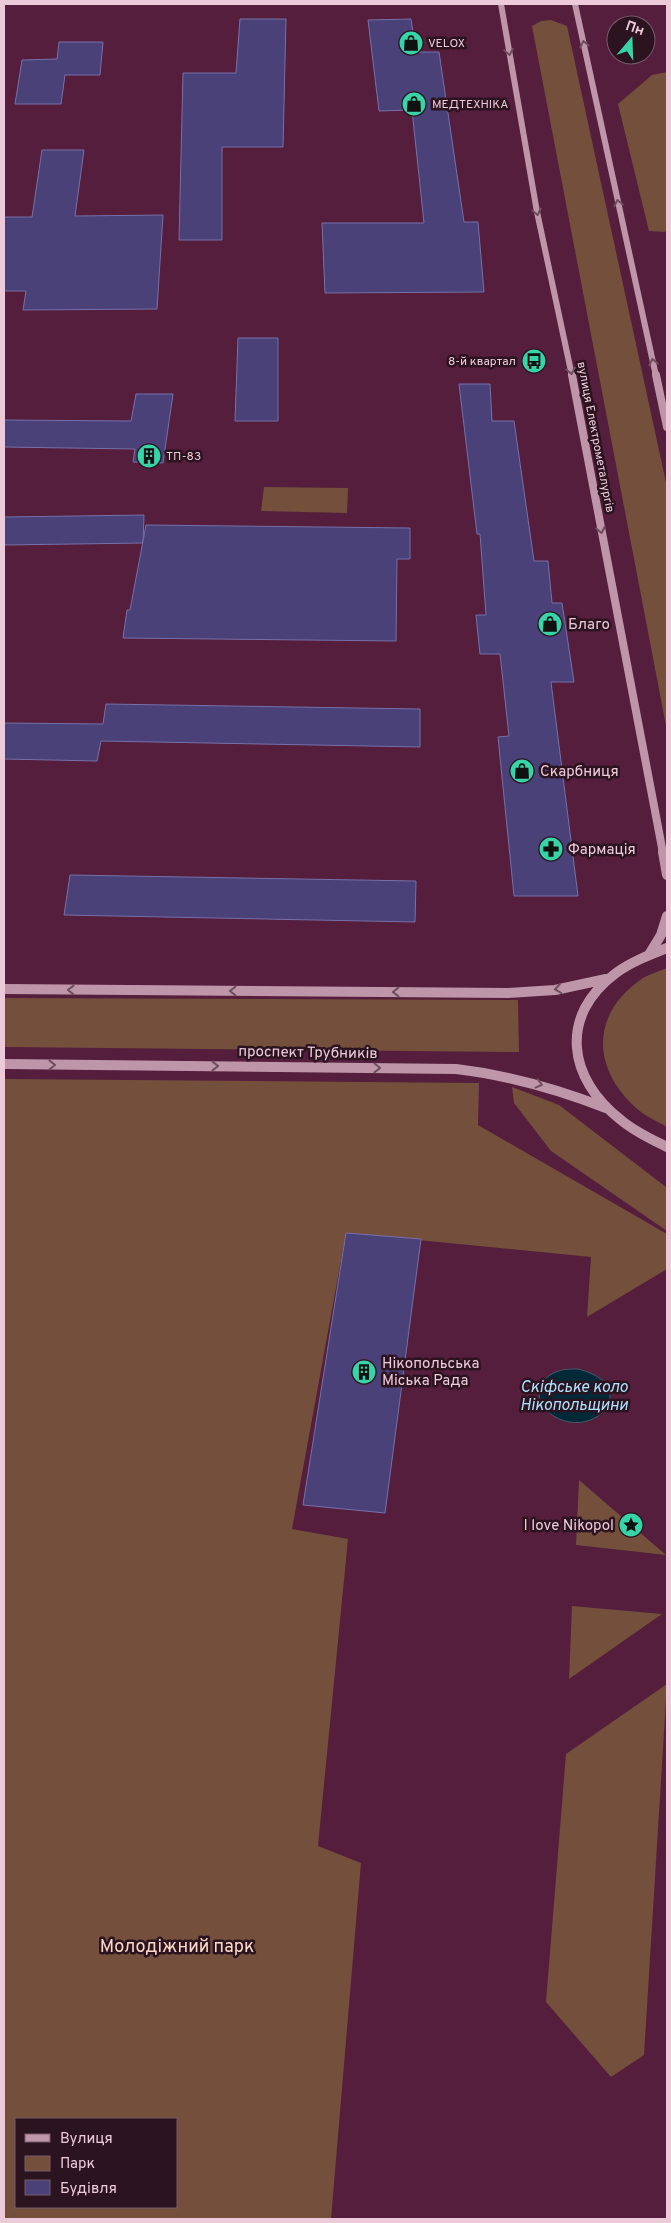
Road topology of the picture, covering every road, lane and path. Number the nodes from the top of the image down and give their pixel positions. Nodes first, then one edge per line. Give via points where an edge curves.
1 (501, 4) edge
2 (575, 4) edge
3 (667, 426) edge
4 (667, 875) edge
5 (667, 916) edge
6 (667, 948) edge
7 (650, 953) junction
8 (606, 979) junction
9 (4, 989) edge
10 (4, 1064) edge
11 (606, 1108) junction
12 (667, 1147) edge

1 -> 4 main road, вулиця Електрометалургів via 537,212 569,359
3 -> 2 main road
5 - 7 main road via 661,936
6 - 7 main road
7 - 8 main road via 626,964
8 -> 9 main road via 555,990 508,994
8 - 11 main road via 589,998 579,1018 576,1040 579,1063
10 -> 11 main road, проспект Трубників via 456,1069 540,1084
11 - 12 main road via 625,1124

